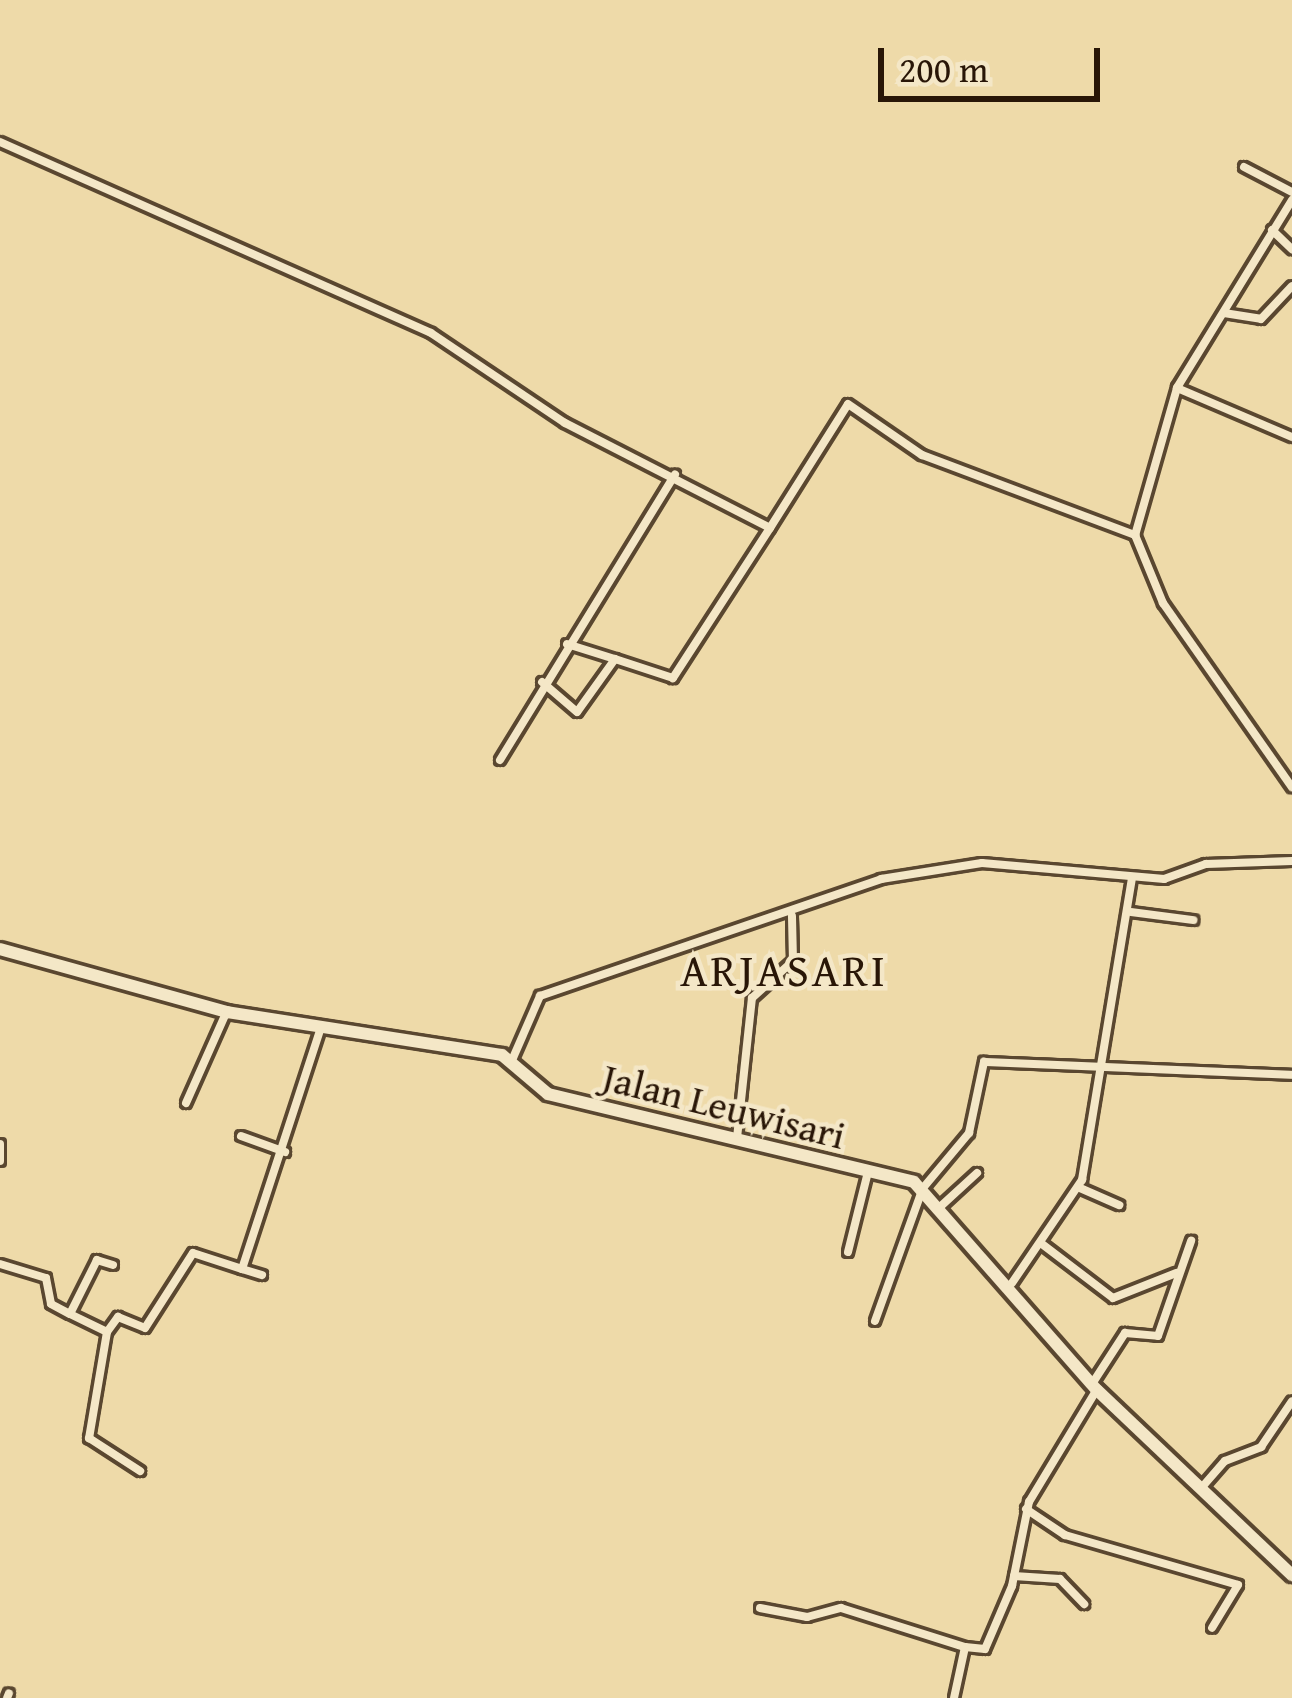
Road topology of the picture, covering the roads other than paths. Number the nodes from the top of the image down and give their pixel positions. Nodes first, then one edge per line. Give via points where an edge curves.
1 (0, 142) edge
2 (1244, 167) dead end
3 (1292, 196) edge
4 (1272, 230) junction
5 (1292, 249) edge
6 (1292, 286) edge
7 (1224, 313) junction
8 (1177, 388) junction
9 (1292, 437) edge
10 (675, 474) junction
11 (770, 528) junction
12 (1136, 535) junction
13 (567, 644) junction
14 (615, 659) junction
15 (542, 682) junction
16 (500, 760) dead end
17 (1292, 787) edge
18 (1292, 861) edge
19 (1132, 879) junction
20 (1131, 912) junction
21 (792, 916) junction
22 (1193, 920) dead end
23 (0, 950) edge
24 (227, 1012) junction
25 (321, 1025) junction
26 (513, 1058) junction
27 (1107, 1066) junction
28 (1292, 1075) edge
29 (186, 1103) dead end
30 (241, 1136) dead end
31 (737, 1138) junction
32 (0, 1144) edge
33 (285, 1152) junction
34 (0, 1161) edge
35 (868, 1172) junction
36 (976, 1173) dead end
37 (923, 1188) junction
38 (1080, 1188) junction
39 (1119, 1205) dead end
40 (941, 1206) junction
41 (1191, 1241) dead end
42 (1042, 1244) junction
43 (848, 1252) dead end
44 (0, 1264) edge
45 (113, 1265) dead end
46 (242, 1269) junction
47 (1177, 1272) junction
48 (262, 1275) dead end
49 (1012, 1283) junction
50 (70, 1314) junction
51 (874, 1321) dead end
52 (106, 1332) junction
53 (1095, 1387) junction
54 (1292, 1401) edge
55 (140, 1472) dead end
56 (1203, 1486) junction
57 (1027, 1509) junction
58 (1292, 1575) edge
59 (1014, 1576) junction
60 (1084, 1604) dead end
61 (760, 1608) dead end
62 (1212, 1628) dead end
63 (965, 1647) junction
64 (954, 1698) edge

1 - 10 street via 431,332 565,423
2 - 3 street
3 - 4 street
4 - 5 street
4 - 7 street
6 - 7 street via 1261,319
7 - 8 street
8 - 9 street
8 - 12 street
10 - 11 street
10 - 13 street
11 - 12 street via 848,404 922,455
11 - 14 street via 673,678
12 - 17 street via 1163,603
13 - 14 street
13 - 15 street
14 - 15 street via 577,712
15 - 16 street
18 - 19 street
19 - 20 street
19 - 21 street via 968,863 881,879
20 - 22 street
20 - 27 street
21 - 26 street via 628,958 540,996
21 - 31 street via 793,961 752,998
23 - 24 main road
24 - 25 main road
24 - 29 street
25 - 26 main road
25 - 33 street
26 - 31 main road, Jalan Leuwisari via 542,1092
27 - 28 street
27 - 37 street via 981,1064 969,1132
27 - 38 street
30 - 33 street
31 - 35 main road, Jalan Leuwisari
32 - 34 street
33 - 46 street
35 - 37 main road, Jalan Leuwisari
35 - 43 street
36 - 40 street
37 - 40 main road, Jalan Leuwisari
37 - 51 street
38 - 39 street
38 - 42 street
40 - 49 main road, Jalan Leuwisari
41 - 47 street
42 - 47 street via 1113,1298
42 - 49 street
44 - 50 street via 46,1278 51,1304
45 - 50 street via 97,1260
46 - 48 street
46 - 52 street via 194,1253 145,1328 118,1317
47 - 53 street via 1158,1336 1125,1333
49 - 53 main road, Jalan Leuwisari
50 - 52 street
52 - 55 street via 89,1438
53 - 56 main road, Jalan Leuwisari
53 - 57 street
54 - 56 street via 1261,1447 1225,1461
56 - 58 main road, Jalan Leuwisari
57 - 59 street
57 - 62 street via 1062,1534 1238,1585
59 - 60 street via 1062,1579
59 - 63 street via 987,1646
61 - 63 street via 807,1617 838,1607
63 - 64 street

